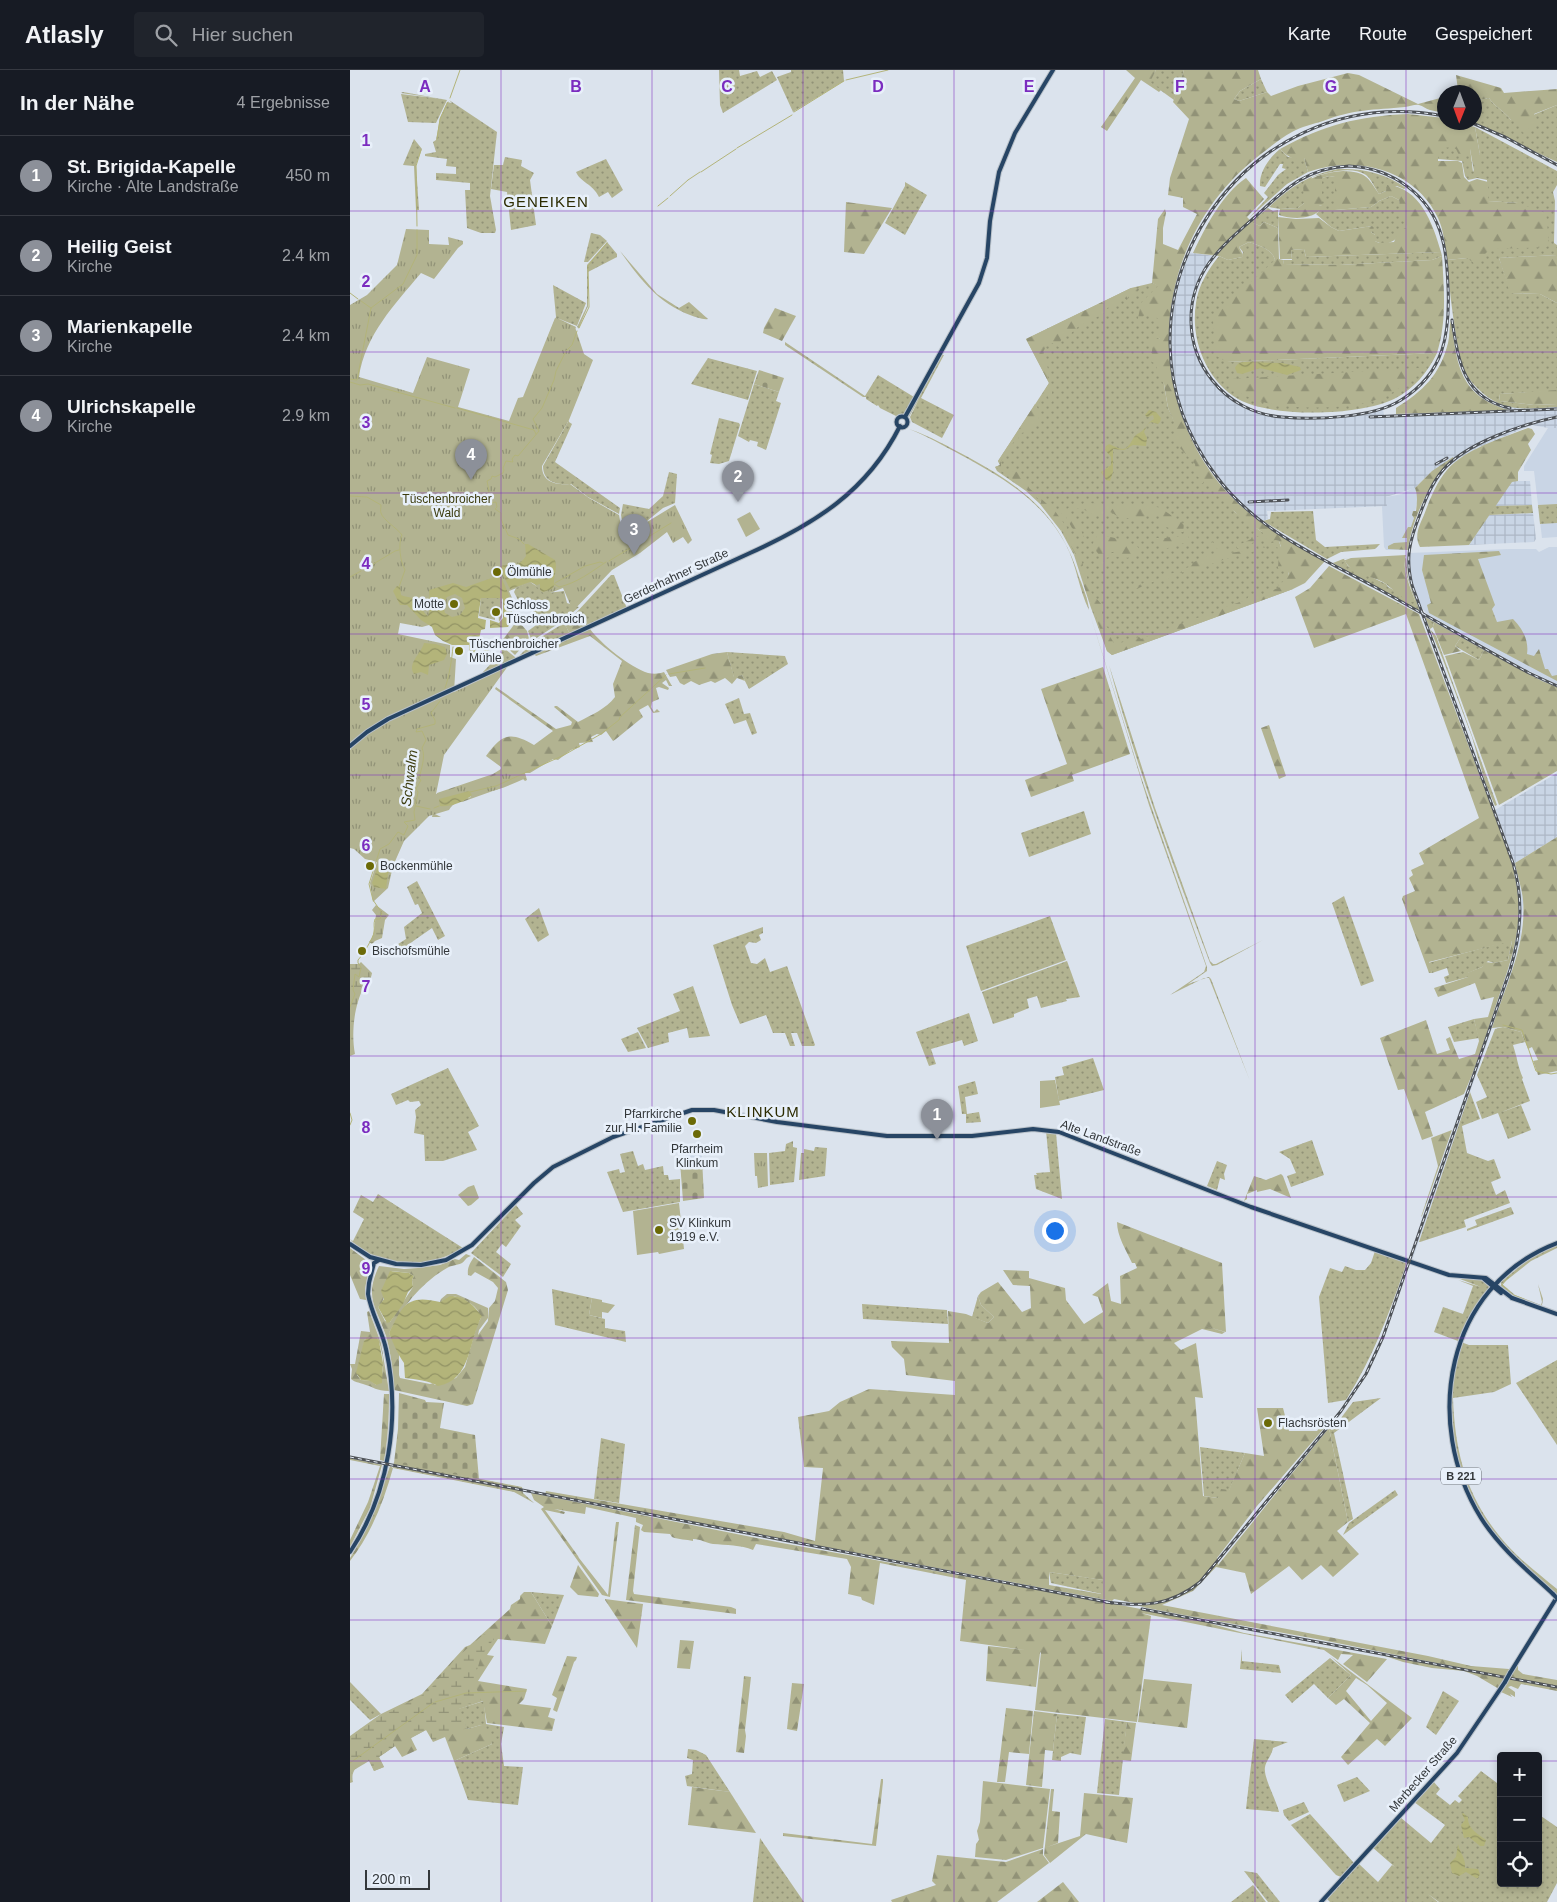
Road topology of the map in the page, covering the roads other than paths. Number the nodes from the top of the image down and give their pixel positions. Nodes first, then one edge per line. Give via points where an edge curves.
1 (1053, 70) edge
2 (905, 417) junction
3 (900, 426) junction
4 (350, 746) edge
5 (1557, 1243) edge
6 (350, 1244) edge
7 (363, 1253) junction
8 (379, 1260) junction
9 (373, 1266) junction
10 (372, 1273) junction
11 (1507, 1273) junction
12 (1482, 1277) junction
13 (1489, 1279) junction
14 (1495, 1286) junction
15 (1499, 1291) junction
16 (1512, 1298) junction
17 (1482, 1300) junction
18 (1557, 1314) edge
19 (350, 1552) edge
20 (1556, 1597) edge
21 (1321, 1902) edge

1 - 2 main road via 1014,133 999,172 987,258 979,283
2 - 3 main road via 898,419
2 - 3 main road via 907,424
3 - 4 main road, Gerderhahner Straße via 860,482 804,527 381,723
5 - 11 main road, B 221 via 1528,1257
6 - 7 main road
7 - 8 main road, Alte Landstraße
7 - 9 main road
8 - 9 main road
8 - 10 main road
8 - 12 main road, Alte Landstraße via 414,1266 446,1260 472,1245 547,1171 563,1161 613,1137 692,1110 714,1110 777,1122 887,1136 978,1135 1043,1129 1068,1134 1251,1207 1449,1275
9 - 10 main road
10 - 19 main road via 369,1298 388,1358 392,1426 386,1468 376,1500
11 - 13 main road, B 221
11 - 14 main road, B 221
12 - 13 main road, Alte Landstraße
12 - 14 main road
13 - 14 main road
14 - 15 main road
14 - 16 main road
14 - 17 main road, B 221
15 - 16 main road
15 - 17 main road
16 - 18 main road
17 - 20 main road, B 221 via 1466,1328 1453,1369 1450,1412 1455,1456 1468,1494 1486,1526 1513,1558
20 - 21 main road, Merbecker Straße, bridge via 1457,1753

